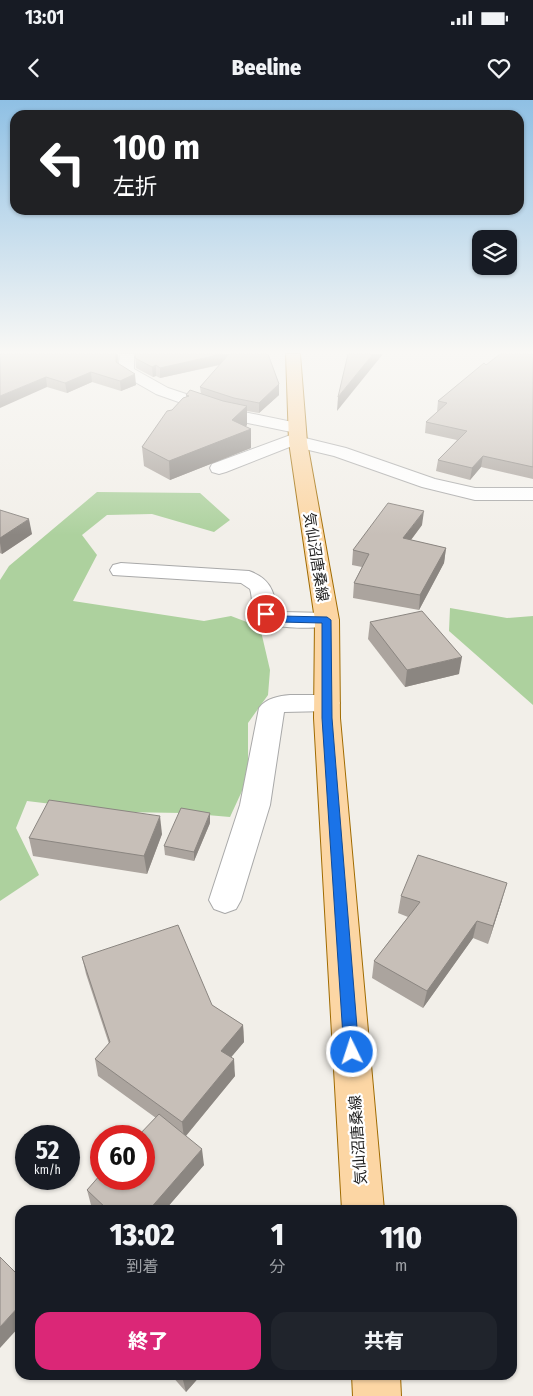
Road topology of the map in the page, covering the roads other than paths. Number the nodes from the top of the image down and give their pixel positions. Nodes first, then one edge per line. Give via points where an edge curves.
1 (231, 414) edge
2 (297, 414) edge
3 (297, 436) junction
4 (218, 468) dead end
5 (533, 494) edge
6 (121, 570) dead end
7 (327, 620) junction
8 (327, 703) junction
9 (225, 900) dead end
10 (363, 1205) edge
11 (376, 1380) edge
12 (377, 1396) edge

1 - 3 street
2 - 3 main road, 気仙沼唐桑線
3 - 4 street
3 - 5 street via 429,482 475,494
3 - 7 main road, 気仙沼唐桑線
6 - 7 street via 241,576 255,580 261,587 266,614 280,619
7 - 8 main road, 気仙沼唐桑線
8 - 9 street via 284,704 272,708 255,805
8 - 10 main road, 気仙沼唐桑線
11 - 12 main road

